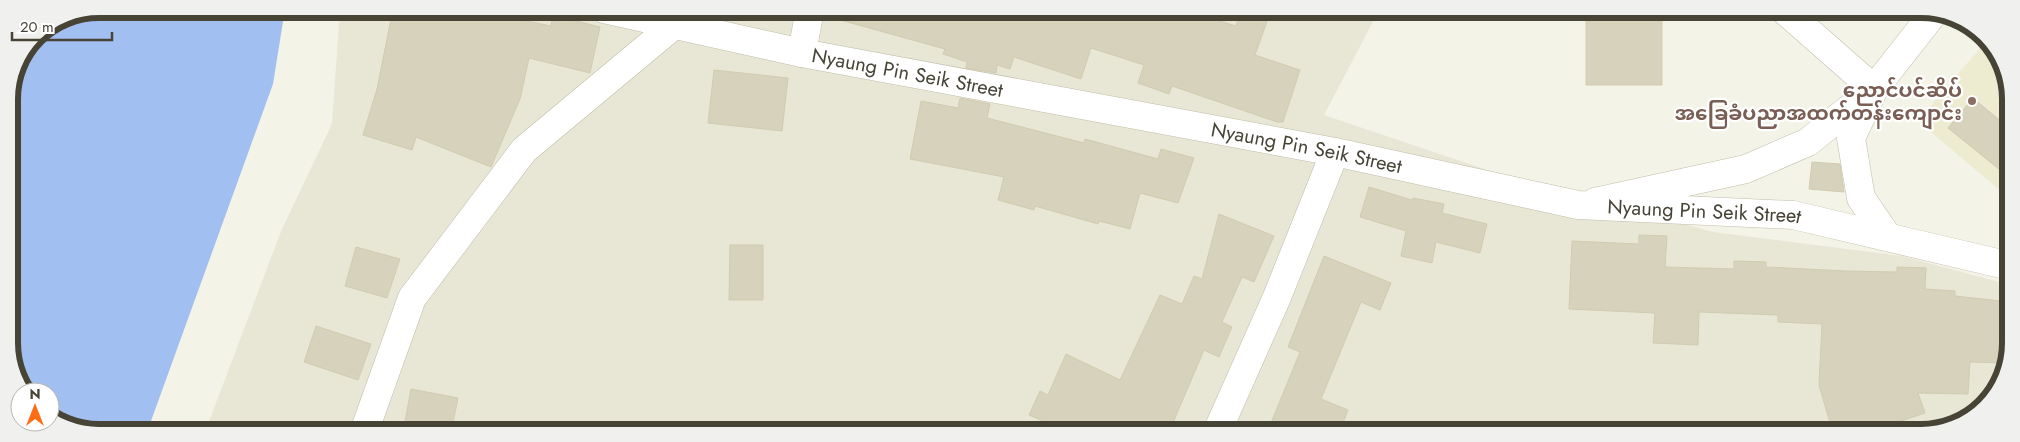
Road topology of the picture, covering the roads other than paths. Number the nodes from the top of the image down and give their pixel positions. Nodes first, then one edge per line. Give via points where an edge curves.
1 (643, 18) edge
2 (808, 18) edge
3 (1793, 18) edge
4 (1929, 19) edge
5 (674, 25) junction
6 (802, 53) junction
7 (1874, 89) junction
8 (1335, 152) junction
9 (1578, 205) junction
10 (1887, 236) junction
11 (2002, 264) edge
12 (367, 424) edge
13 (1220, 424) edge

1 - 5 street, Nyaung Pin Seik Street
2 - 6 street
3 - 7 street
4 - 7 street
5 - 6 street, Nyaung Pin Seik Street
5 - 12 street via 524,150 412,298
6 - 8 street, Nyaung Pin Seik Street
7 - 9 street via 1808,142 1746,169
7 - 10 street via 1851,138 1861,198
8 - 9 street, Nyaung Pin Seik Street
8 - 13 street via 1277,297
9 - 10 street, Nyaung Pin Seik Street via 1793,215
10 - 11 street, Nyaung Pin Seik Street

